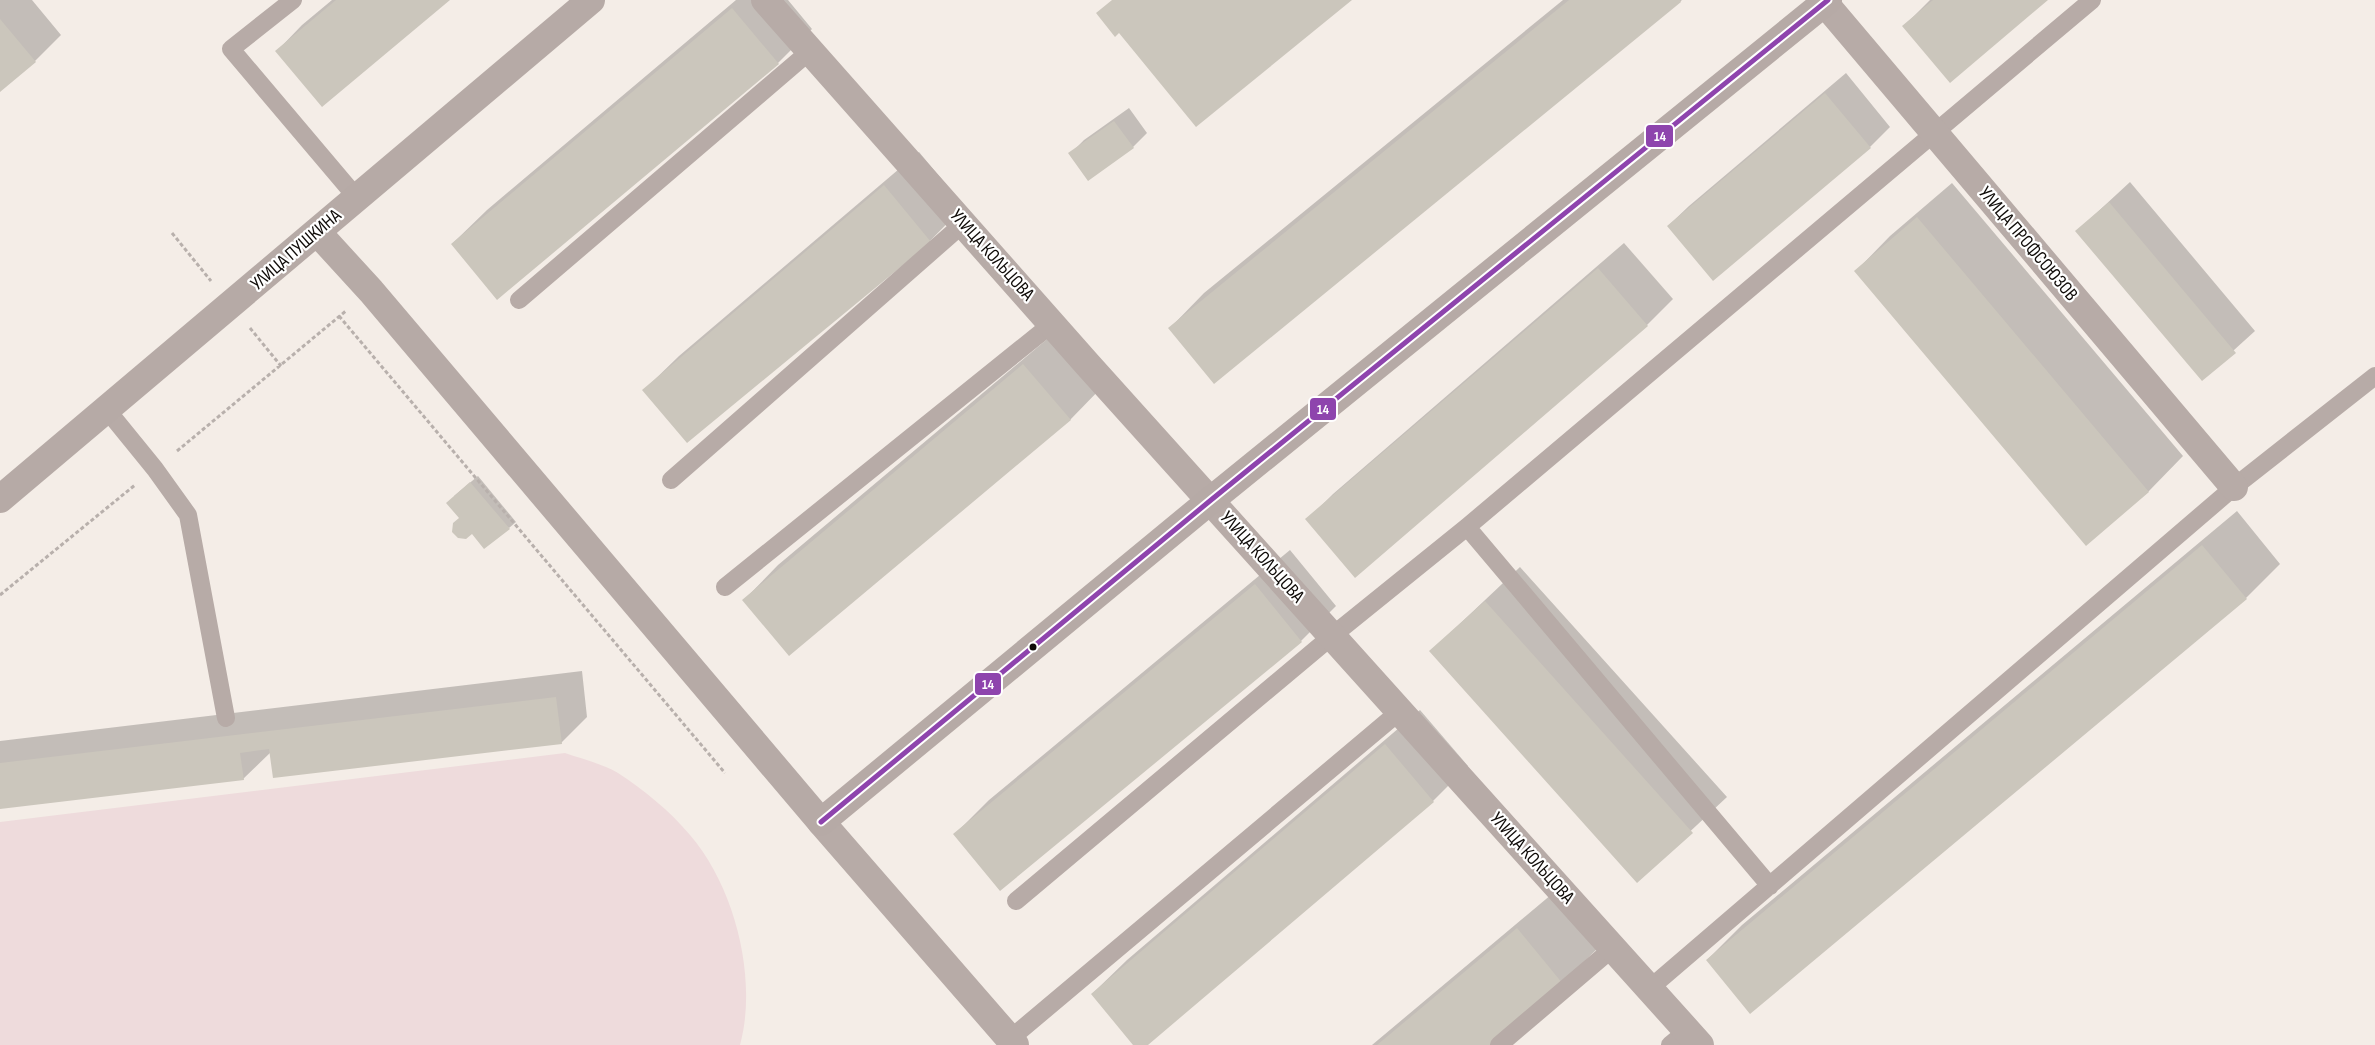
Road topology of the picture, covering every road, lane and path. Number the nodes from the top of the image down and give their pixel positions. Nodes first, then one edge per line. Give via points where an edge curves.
1 (294, 0) edge
2 (590, 0) edge
3 (765, 0) edge
4 (2092, 0) edge
5 (1825, 1) edge
6 (810, 51) junction
7 (1934, 133) junction
8 (357, 198) junction
9 (964, 223) junction
10 (317, 232) junction
11 (371, 291) junction
12 (519, 300) dead end
13 (340, 316) junction
14 (1054, 323) junction
15 (2375, 376) edge
16 (107, 410) junction
17 (155, 469) junction
18 (671, 480) dead end
19 (2234, 487) junction
20 (0, 499) edge
21 (1211, 500) junction
22 (1467, 527) junction
23 (725, 588) dead end
24 (0, 595) edge
25 (1332, 636) junction
26 (1400, 711) junction
27 (226, 718) dead end
28 (725, 772) dead end
29 (821, 822) junction
30 (1770, 886) junction
31 (1016, 901) dead end
32 (1613, 948) junction
33 (1649, 989) junction
34 (1686, 1040) edge
35 (1012, 1042) edge
36 (1499, 1045) edge

1 - 8 lane via 231,49
2 - 8 main road, УЛИЦА ПУШКИНА
3 - 6 street, УЛИЦА КОЛЬЦОВА
4 - 7 lane
5 - 7 street, УЛИЦА ПРОФСОЮЗОВ
5 - 21 main road
6 - 9 street, УЛИЦА КОЛЬЦОВА
6 - 12 lane
7 - 19 street, УЛИЦА ПРОФСОЮЗОВ
7 - 22 lane
8 - 10 main road, УЛИЦА ПУШКИНА
9 - 14 street, УЛИЦА КОЛЬЦОВА
9 - 18 lane
10 - 11 main road
10 - 16 main road, УЛИЦА ПУШКИНА
11 - 13 path
11 - 29 main road
13 - 17 path
13 - 28 path
14 - 21 street, УЛИЦА КОЛЬЦОВА
14 - 23 lane
15 - 19 lane
16 - 17 lane
16 - 20 main road, УЛИЦА ПУШКИНА
17 - 24 path
17 - 27 lane via 188,515
19 - 30 lane
21 - 25 street, УЛИЦА КОЛЬЦОВА
21 - 29 main road
22 - 25 lane
22 - 30 lane
25 - 26 street, УЛИЦА КОЛЬЦОВА
25 - 31 lane
26 - 32 street, УЛИЦА КОЛЬЦОВА
26 - 35 lane
29 - 35 street
30 - 33 lane
32 - 33 street, УЛИЦА КОЛЬЦОВА
32 - 36 lane
33 - 34 street, УЛИЦА КОЛЬЦОВА

